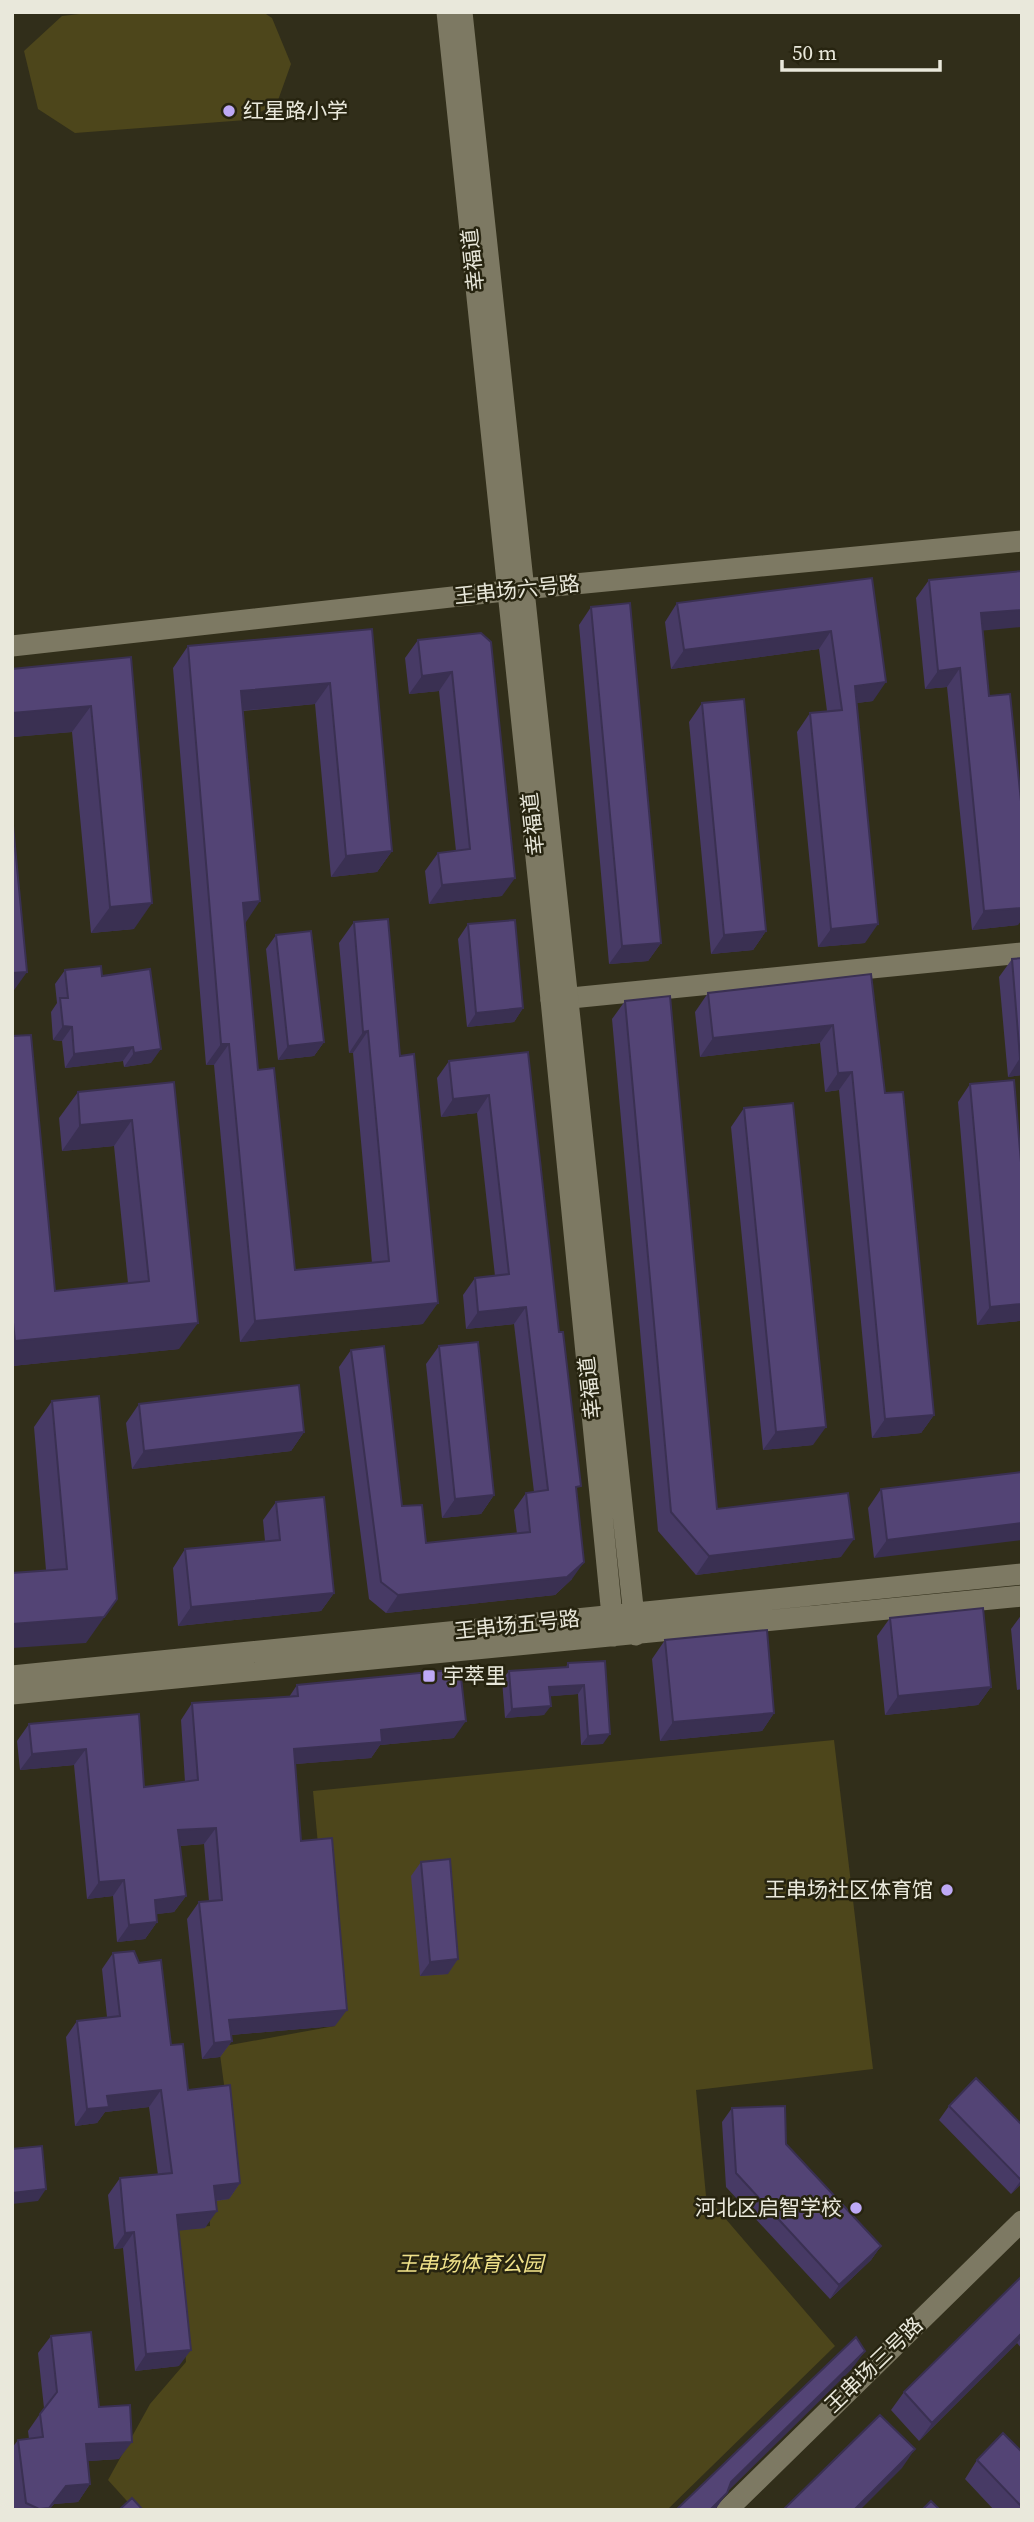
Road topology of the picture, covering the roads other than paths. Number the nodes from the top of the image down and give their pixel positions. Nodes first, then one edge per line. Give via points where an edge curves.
1 (447, 12) edge
2 (463, 12) edge
3 (1022, 541) edge
4 (516, 590) junction
5 (12, 646) edge
6 (1022, 953) edge
7 (559, 999) junction
8 (1022, 1574) edge
9 (1022, 1597) edge
10 (624, 1625) junction
11 (12, 1676) edge
12 (12, 1694) edge
13 (1020, 2226) edge
14 (726, 2510) edge

1 - 4 street, 幸福道
2 - 4 street, 幸福道
3 - 4 street, 王串场六号路
4 - 5 street, 王串场六号路
4 - 7 street, 幸福道
6 - 7 street
7 - 10 street, 幸福道
8 - 10 street, 王串场五号路
9 - 10 street, 王串场五号路
10 - 11 street, 王串场五号路
10 - 12 street, 王串场五号路
13 - 14 street, 王串场三号路

